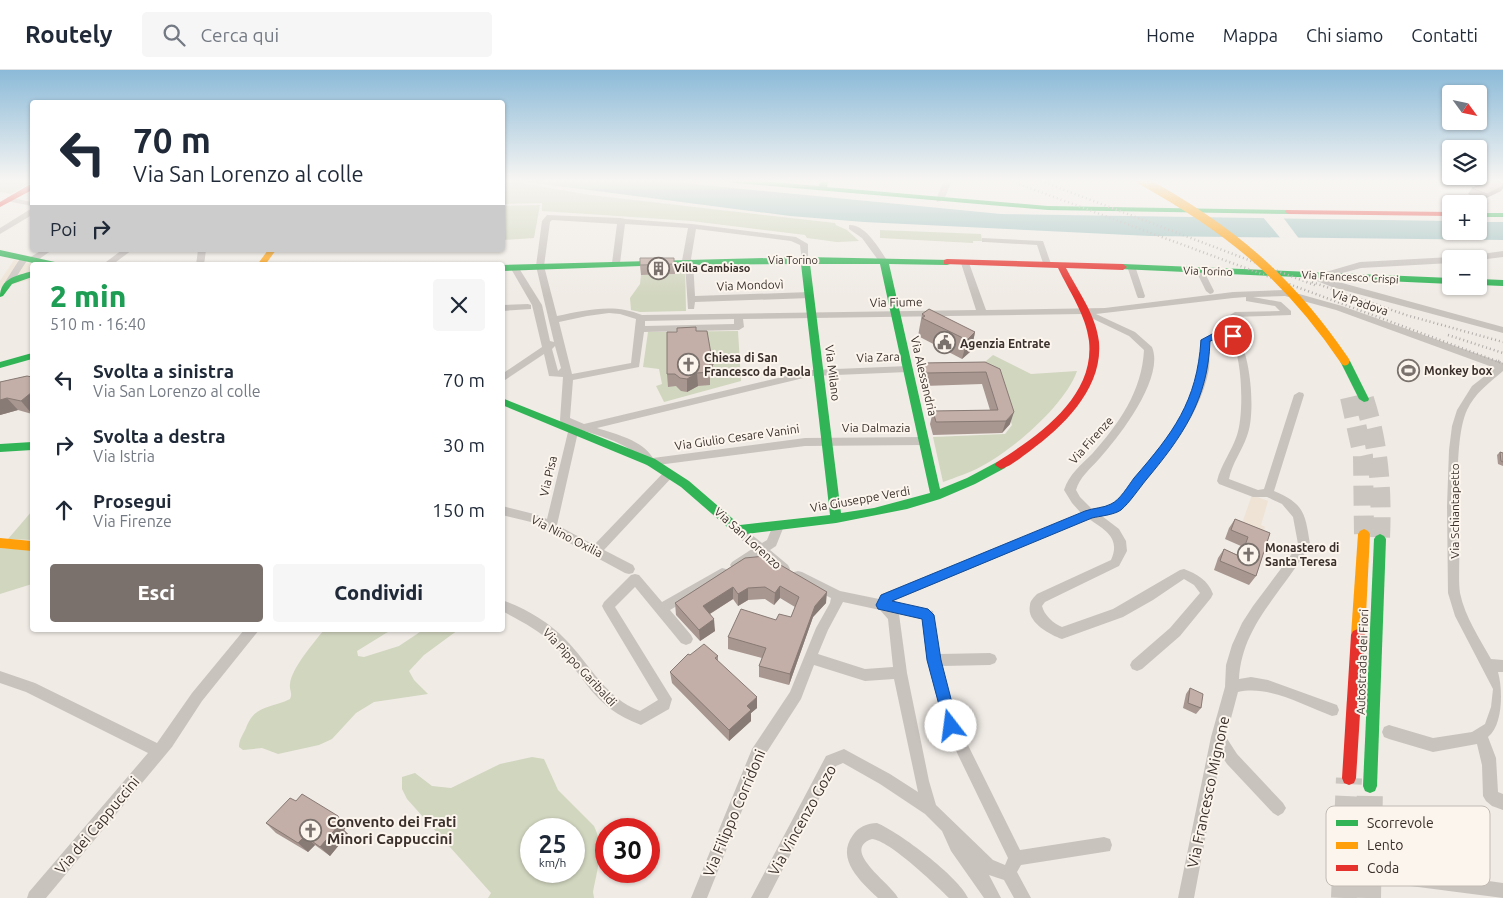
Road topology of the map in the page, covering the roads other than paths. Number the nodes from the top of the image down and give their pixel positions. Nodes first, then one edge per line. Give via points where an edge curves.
1 (21, 219) edge
2 (548, 219) edge
3 (599, 219) edge
4 (1196, 219) edge
5 (1211, 219) edge
6 (621, 220) junction
7 (692, 226) junction
8 (852, 227) dead end
9 (0, 232) edge
10 (985, 240) dead end
11 (44, 252) edge
12 (125, 252) edge
13 (0, 253) edge
14 (1502, 255) edge
15 (1487, 257) edge
16 (28, 259) junction
17 (805, 260) junction
18 (1442, 260) edge
19 (688, 261) junction
20 (42, 262) edge
21 (110, 262) edge
22 (884, 262) junction
23 (616, 263) junction
24 (965, 263) junction
25 (1046, 264) junction
26 (1060, 264) junction
27 (540, 266) junction
28 (508, 268) edge
29 (1132, 269) junction
30 (1200, 271) junction
31 (1249, 273) joint
32 (30, 275) edge
33 (1306, 275) junction
34 (1322, 276) junction
35 (1442, 281) edge
36 (9, 282) junction
37 (1487, 282) edge
38 (1503, 283) edge
39 (0, 294) edge
40 (1213, 294) junction
41 (810, 295) junction
42 (1141, 296) dead end
43 (760, 298) junction
44 (691, 300) junction
45 (505, 308) edge
46 (528, 308) dead end
47 (1083, 311) junction
48 (982, 313) junction
49 (1236, 314) dead end
50 (760, 315) junction
51 (811, 315) junction
52 (896, 315) junction
53 (691, 316) junction
54 (738, 316) junction
55 (641, 318) junction
56 (554, 320) junction
57 (690, 328) junction
58 (639, 329) junction
59 (1503, 330) edge
60 (559, 338) junction
61 (548, 347) junction
62 (30, 357) edge
63 (0, 365) edge
64 (1502, 367) edge
65 (908, 369) junction
66 (819, 372) junction
67 (567, 373) junction
68 (505, 378) edge
69 (1299, 395) dead end
70 (1350, 397) tunnel mouth
71 (1364, 399) tunnel mouth
72 (505, 402) edge
73 (584, 427) junction
74 (572, 432) junction
75 (827, 441) junction
76 (924, 441) junction
77 (30, 446) edge
78 (0, 448) edge
79 (650, 462) junction
80 (669, 474) junction
81 (1268, 493) junction
82 (936, 496) junction
83 (505, 511) edge
84 (1089, 514) junction
85 (836, 519) junction
86 (551, 526) junction
87 (778, 526) junction
88 (738, 530) junction
89 (1364, 534) tunnel mouth
90 (1380, 539) tunnel mouth
91 (0, 543) edge
92 (30, 546) edge
93 (597, 550) junction
94 (761, 550) junction
95 (629, 569) dead end
96 (838, 596) junction
97 (883, 605) junction
98 (505, 606) edge
99 (661, 610) junction
100 (250, 632) edge
101 (686, 639) dead end
102 (812, 658) junction
103 (990, 659) dead end
104 (934, 660) junction
105 (1137, 665) dead end
106 (1488, 665) junction
107 (1503, 666) edge
108 (900, 673) junction
109 (0, 677) edge
110 (1232, 687) junction
111 (1502, 688) edge
112 (1332, 710) dead end
113 (1389, 732) dead end
114 (1480, 735) junction
115 (1218, 737) junction
116 (158, 752) junction
117 (1349, 778) tunnel mouth
118 (1370, 786) tunnel mouth
119 (1503, 802) edge
120 (1278, 808) dead end
121 (930, 809) junction
122 (947, 825) junction
123 (1104, 845) dead end
124 (1012, 865) junction
125 (1463, 886) edge
126 (1503, 891) edge
127 (35, 898) edge
128 (699, 898) edge
129 (759, 898) edge
130 (890, 898) edge
131 (960, 898) edge
132 (993, 898) edge
133 (1023, 898) edge
134 (1186, 898) edge

1 - 9 street
2 - 27 street
3 - 6 street
4 - 70 main road via 1239,249 1296,306 1333,360
5 - 71 main road, bridge via 1271,268 1308,306 1345,361
6 - 7 street
6 - 23 street
7 - 17 street via 801,242
7 - 19 street
8 - 22 street via 865,236
10 - 25 street via 1040,243
11 - 16 street
12 - 21 street
13 - 16 main road
14 - 15 street
16 - 20 main road
16 - 36 street
17 - 19 main road, Via Torino
17 - 22 main road, Via Torino
17 - 41 main road, Via Milano
18 - 34 street via 1360,265
19 - 23 main road, Via Torino
19 - 44 street
22 - 24 main road, Via Torino
22 - 52 main road, Via Alessandria
23 - 27 main road, Via Torino
24 - 25 main road, Via Torino
24 - 48 street
25 - 26 main road, Via Torino
26 - 29 main road, Via Torino
26 - 47 main road, Via Giuseppe Verdi
27 - 28 main road, Via Torino
27 - 56 street
28 - 61 street via 537,305
29 - 30 main road, Via Torino
29 - 42 street
30 - 31 main road, Via Torino
30 - 40 street
31 - 33 main road, Via Francesco Crispi
32 - 36 main road
33 - 34 main road, Via Francesco Crispi
33 - 59 street
34 - 35 main road, Via Francesco Crispi
36 - 39 main road
37 - 38 main road
40 - 47 street, Via Padova via 1105,311
40 - 49 street via 1267,302 1284,308 1288,313
40 - 64 street, Via Padova via 1268,293 1303,297
41 - 43 street, Via Mondovì
41 - 51 main road, Via Milano
43 - 44 street, Via Mondovì
43 - 50 street
44 - 53 street
45 - 46 street
47 - 48 street, Via Fiume
47 - 82 main road, Via Giuseppe Verdi via 1092,335 1094,354 1087,381 1066,413 1034,444 993,472
47 - 84 street, Via Firenze via 1140,339 1150,354 1139,394 1123,426 1071,483 1071,495
48 - 52 street, Via Fiume
50 - 51 street, Via Fiume
50 - 54 street, Via Fiume
51 - 52 street, Via Fiume
51 - 66 main road, Via Milano
52 - 65 main road, Via Alessandria
53 - 54 street, Via Fiume
53 - 55 street, Via Fiume
53 - 57 street
54 - 57 street via 739,327
55 - 56 street, Via Fiume via 628,312 605,310
55 - 58 street
56 - 60 street
57 - 58 street
58 - 67 street via 636,365 632,368
60 - 61 street
60 - 67 street
61 - 67 street via 554,374
61 - 68 street
62 - 63 main road
64 - 106 street, Via Schiantapetto via 1486,378 1470,396 1457,426 1454,450 1454,594 1461,616
65 - 66 street, Via Zara
65 - 76 main road, Via Alessandria
66 - 73 street, Via Zara
66 - 75 main road, Via Milano
67 - 73 street, Via San Lorenzo via 565,420
69 - 81 street
72 - 74 main road, Via San Lorenzo
73 - 79 street, Via San Lorenzo via 646,454
74 - 79 main road, Via San Lorenzo
74 - 86 street, Via Pisa
75 - 76 street, Via Dalmazia
75 - 79 street, Via Giulio Cesare Vanini
75 - 85 main road, Via Milano
76 - 82 main road, Via Alessandria
77 - 78 main road
79 - 80 main road, Via San Lorenzo
80 - 88 main road, Via San Lorenzo via 706,500
80 - 93 street
81 - 84 street via 1257,494 1223,481 1243,434 1246,404 1238,339 1227,335 1214,336 1206,340 1198,388 1170,444 1116,508
81 - 110 street, Via Francesco Mignone via 1286,501 1299,515 1304,544 1254,613 1231,674
82 - 85 main road, Via Giuseppe Verdi via 899,508
83 - 86 street, Via Nino Oxilia
84 - 97 street via 886,598
84 - 105 street via 1118,536 1123,544 1122,554 1115,563 1041,598 1036,605 1037,614 1052,629 1062,633 1118,613 1184,574 1207,591 1175,632
85 - 87 main road, Via Giuseppe Verdi
86 - 93 street, Via Nino Oxilia
87 - 88 main road, Via Giuseppe Verdi
87 - 94 street via 772,543
88 - 94 street, Via San Lorenzo
89 - 117 main road, Autostrada dei Fiori
90 - 118 main road, Autostrada dei Fiori
91 - 92 main road
93 - 95 street, Via Nino Oxilia
94 - 96 street, Via San Lorenzo via 778,566
94 - 99 street
96 - 97 street, Via San Lorenzo
96 - 102 street, Via Filippo Corridoni
97 - 104 street, Via San Lorenzo via 928,615
97 - 108 street via 894,617
98 - 99 street, Via Pippo Garibaldi via 540,624 562,644 607,699 626,714 641,718 660,708 665,699 608,606 635,579
99 - 101 street, Via Pippo Garibaldi
100 - 116 street, Via dei Cappuccini
102 - 108 street via 865,675
102 - 128 street, Via Filippo Corridoni via 796,695 757,754
103 - 104 street
104 - 124 street via 951,726
106 - 107 street
106 - 111 street
108 - 121 street
109 - 116 street via 30,687
110 - 112 street via 1251,683 1268,686
110 - 115 street, Via Francesco Mignone
111 - 114 street via 1490,728
113 - 114 street via 1433,745
114 - 119 street via 1492,768 1491,796
115 - 120 street via 1232,759
115 - 134 street, Via Francesco Mignone
116 - 127 street, Via dei Cappuccini
121 - 122 street
121 - 129 street, Via Vincenzo Gozo via 844,756 831,761
122 - 124 street via 987,866 1000,872
122 - 132 street via 953,842 986,883
123 - 124 street
124 - 133 street
125 - 126 street
130 - 131 street via 855,859 859,838 871,831 878,831 901,847

